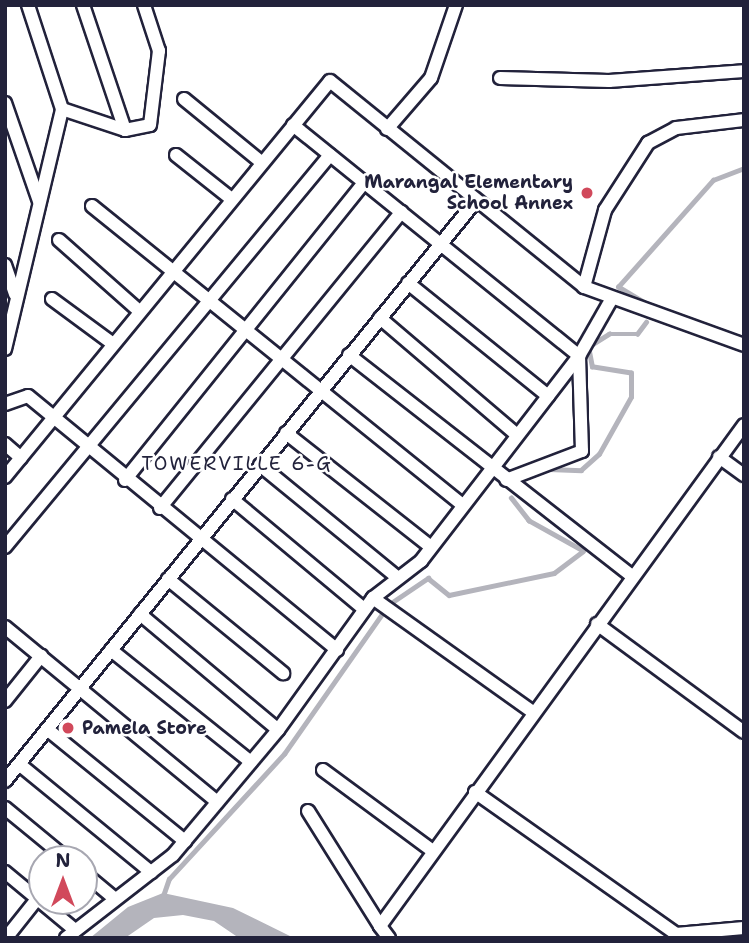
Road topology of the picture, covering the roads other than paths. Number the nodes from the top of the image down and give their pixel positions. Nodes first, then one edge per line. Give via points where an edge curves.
1 (29, 5) edge
2 (83, 5) edge
3 (144, 5) edge
4 (456, 5) edge
5 (744, 71) edge
6 (500, 78) dead end
7 (184, 99) dead end
8 (5, 103) edge
9 (62, 109) junction
10 (744, 120) edge
11 (293, 125) junction
12 (387, 129) junction
13 (125, 130) junction
14 (330, 155) junction
15 (176, 156) dead end
16 (261, 162) junction
17 (364, 183) junction
18 (229, 198) junction
19 (39, 202) junction
20 (474, 203) junction
21 (92, 206) dead end
22 (401, 212) junction
23 (59, 240) dead end
24 (440, 244) junction
25 (5, 265) edge
26 (170, 269) junction
27 (408, 283) junction
28 (584, 287) junction
29 (15, 294) junction
30 (52, 299) dead end
31 (611, 300) junction
32 (211, 302) junction
33 (138, 309) junction
34 (380, 318) junction
35 (247, 330) junction
36 (112, 343) junction
37 (744, 345) edge
38 (5, 349) edge
39 (349, 355) junction
40 (579, 356) junction
41 (284, 359) junction
42 (321, 389) junction
43 (548, 396) junction
44 (5, 404) edge
45 (52, 421) junction
46 (744, 425) edge
47 (286, 433) junction
48 (517, 435) junction
49 (5, 444) edge
50 (87, 449) junction
51 (719, 457) junction
52 (21, 458) junction
53 (260, 465) junction
54 (492, 468) junction
55 (744, 475) edge
56 (5, 477) edge
57 (125, 480) junction
58 (506, 480) junction
59 (232, 499) junction
60 (463, 505) junction
61 (160, 508) junction
62 (200, 540) junction
63 (5, 547) edge
64 (431, 547) junction
65 (397, 576) junction
66 (632, 576) junction
67 (168, 579) junction
68 (373, 598) junction
69 (364, 610) junction
70 (140, 614) junction
71 (597, 624) junction
72 (5, 627) edge
73 (111, 650) junction
74 (337, 650) junction
75 (41, 656) junction
76 (282, 673) dead end
77 (80, 688) junction
78 (5, 701) edge
79 (533, 712) junction
80 (47, 729) junction
81 (278, 730) junction
82 (744, 732) edge
83 (251, 762) junction
84 (19, 764) junction
85 (323, 770) dead end
86 (5, 781) edge
87 (475, 792) junction
88 (217, 802) junction
89 (5, 808) edge
90 (308, 811) dead end
91 (185, 841) junction
92 (50, 845) edge
93 (433, 851) junction
94 (5, 872) edge
95 (151, 872) junction
96 (98, 884) edge
97 (28, 891) edge
98 (116, 899) junction
99 (28, 910) edge
100 (53, 915) edge
101 (380, 926) junction
102 (744, 928) edge
103 (71, 934) edge
104 (6, 938) edge
105 (389, 938) edge

1 - 9 street
2 - 13 street
3 - 13 street via 159,51 150,124
4 - 12 street via 431,78
5 - 6 street via 609,81
7 - 16 street
8 - 19 street
9 - 13 street
9 - 19 street
10 - 28 street via 676,128 648,143 605,210
11 - 12 street via 330,81
11 - 14 street
11 - 16 street
12 - 20 street
14 - 17 street
14 - 32 street
15 - 18 street
16 - 18 street
17 - 22 street
17 - 35 street
18 - 26 street
19 - 29 street
20 - 24 street
20 - 28 street
21 - 26 street
22 - 24 street
22 - 41 street
23 - 33 street
24 - 27 street
24 - 40 street
25 - 29 street
26 - 32 street
26 - 33 street
27 - 34 street
27 - 43 street
28 - 31 street
29 - 38 street
30 - 36 street
31 - 37 street
31 - 40 street
32 - 35 street
32 - 50 street
33 - 36 street
34 - 39 street
34 - 48 street
35 - 41 street
35 - 57 street
36 - 45 street
39 - 42 street
39 - 54 street
40 - 43 street
40 - 58 street via 582,451
41 - 42 street
41 - 61 street
42 - 47 street
42 - 60 street
43 - 48 street
44 - 45 street via 28,396
45 - 50 street
45 - 52 street
46 - 51 street
47 - 53 street
47 - 64 street
48 - 54 street
49 - 52 street
50 - 57 street
50 - 63 street
51 - 55 street
51 - 66 street
52 - 56 street
53 - 59 street
53 - 65 street
54 - 58 street
54 - 60 street
57 - 61 street
58 - 66 street
59 - 62 street
59 - 69 street
60 - 64 street
61 - 62 street
62 - 67 street
62 - 74 street
64 - 65 street
65 - 68 street
66 - 71 street
67 - 70 street
67 - 76 street
68 - 69 street
68 - 79 street
69 - 74 street
70 - 73 street
70 - 81 street
71 - 79 street
71 - 82 street
72 - 75 street
73 - 77 street
73 - 83 street
74 - 81 street
75 - 77 street
75 - 78 street
77 - 80 street
77 - 88 street
79 - 87 street
80 - 84 street
80 - 91 street
81 - 83 street
83 - 88 street
84 - 86 street
84 - 95 street
85 - 93 street
87 - 93 street
87 - 102 street via 676,934
88 - 91 street
89 - 92 street
90 - 101 street
91 - 95 street
93 - 101 street
94 - 97 street
95 - 98 street
96 - 98 street
98 - 103 street
99 - 104 street
100 - 103 street
101 - 105 street

